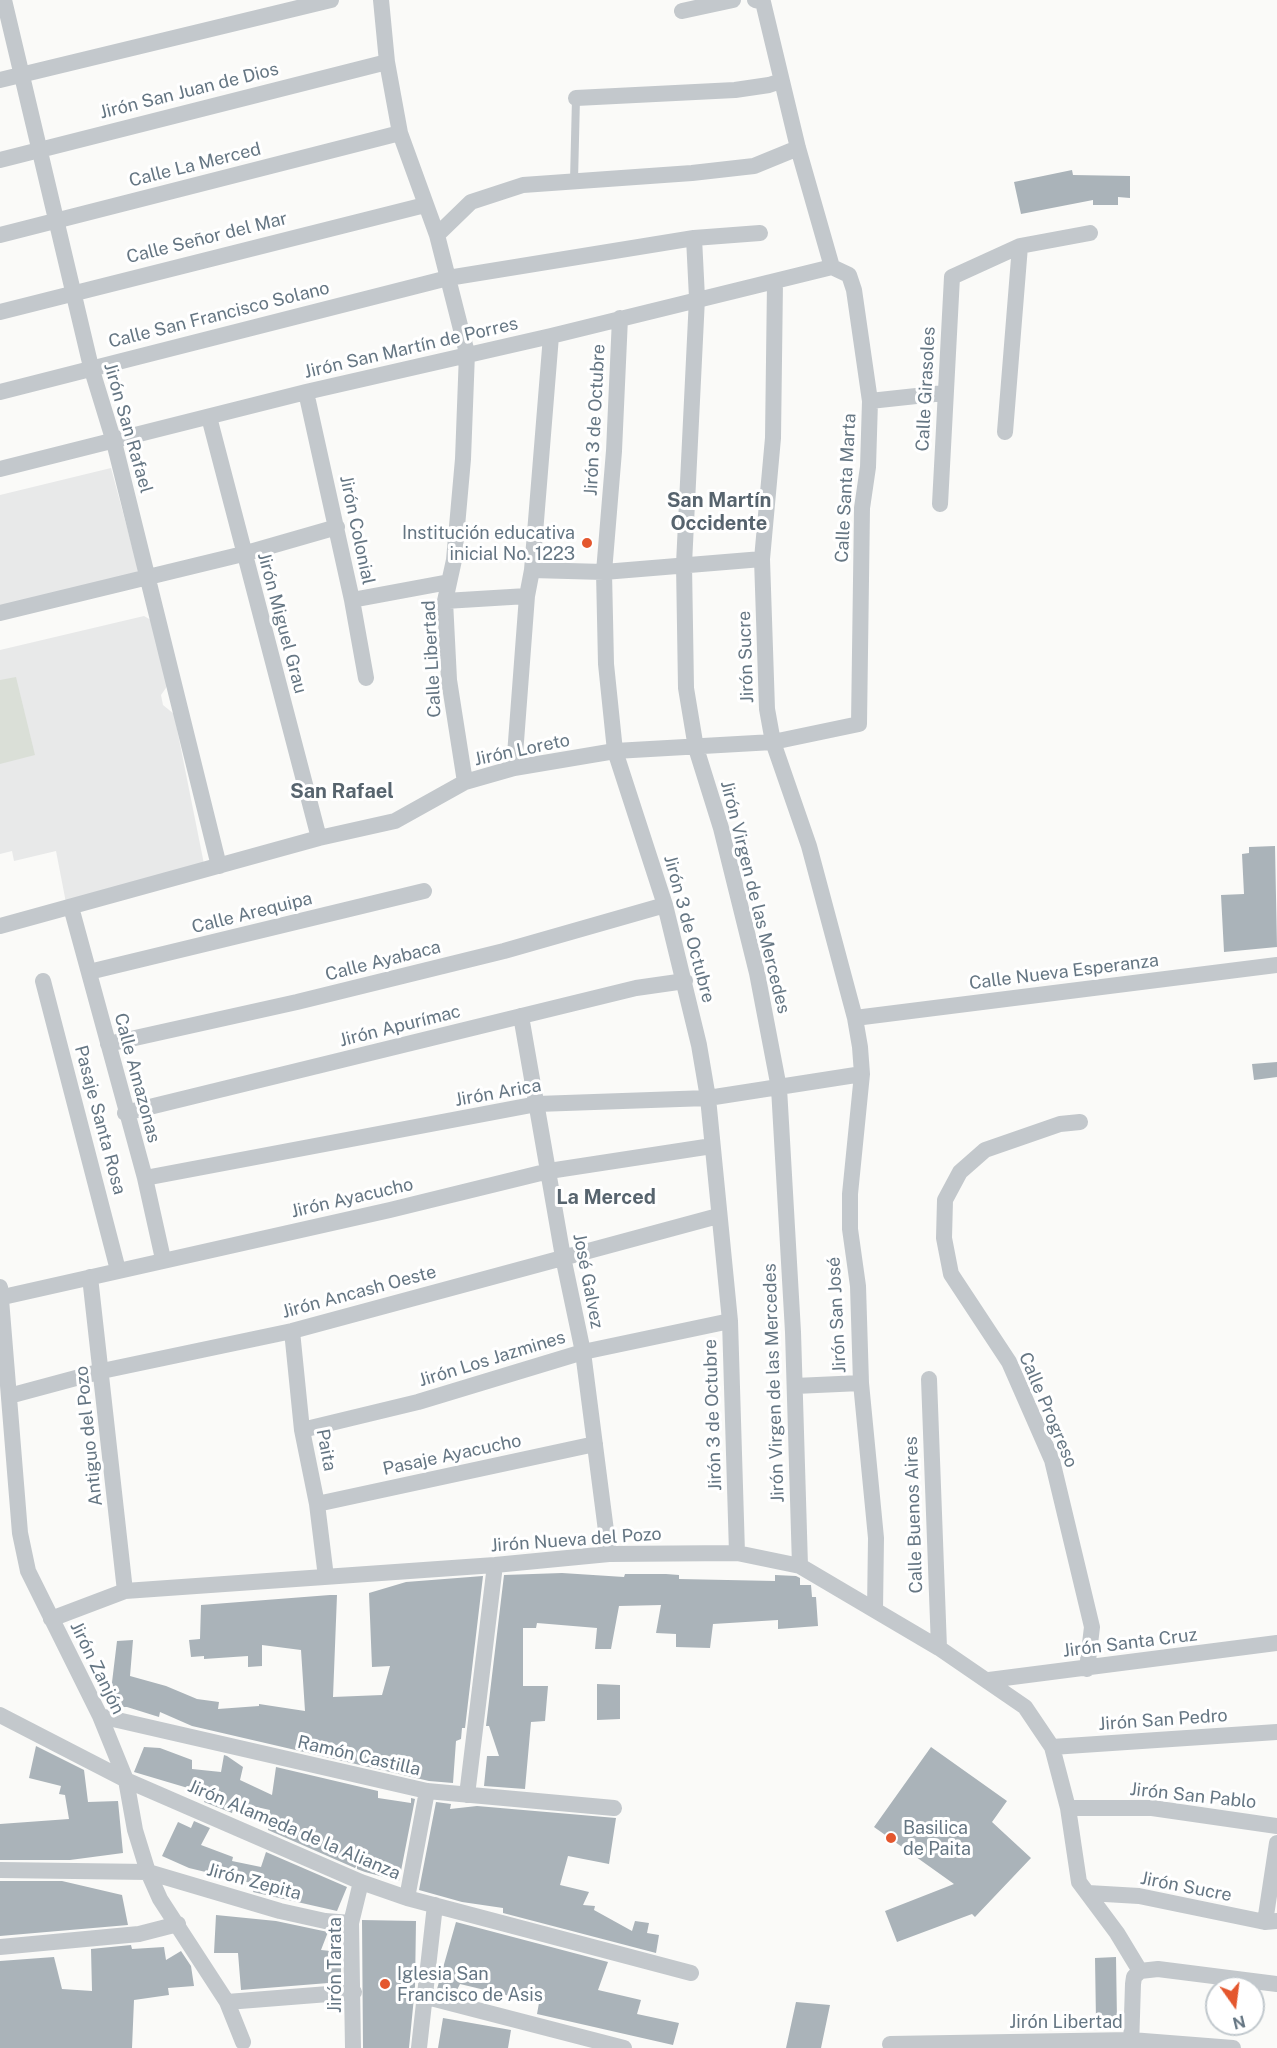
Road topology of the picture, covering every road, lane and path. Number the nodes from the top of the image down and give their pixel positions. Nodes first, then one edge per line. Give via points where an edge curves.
1 (2, 0) edge
2 (331, 0) edge
3 (381, 0) edge
4 (733, 0) edge
5 (755, 0) edge
6 (682, 11) dead end
7 (387, 62) junction
8 (21, 74) junction
9 (0, 80) edge
10 (781, 81) junction
11 (576, 98) joint
12 (400, 133) junction
13 (798, 148) junction
14 (39, 150) junction
15 (0, 160) edge
16 (574, 181) junction
17 (424, 205) junction
18 (57, 221) junction
19 (760, 233) dead end
20 (1090, 233) dead end
21 (0, 235) edge
22 (437, 235) junction
23 (694, 238) junction
24 (1020, 246) junction
25 (832, 267) junction
26 (448, 278) junction
27 (775, 282) junction
28 (74, 292) junction
29 (696, 298) junction
30 (0, 312) edge
31 (620, 318) junction
32 (551, 336) junction
33 (467, 353) junction
34 (91, 367) junction
35 (0, 392) edge
36 (306, 392) junction
37 (944, 393) junction
38 (870, 401) junction
39 (209, 417) junction
40 (1005, 432) dead end
41 (114, 442) junction
42 (0, 469) edge
43 (940, 504) dead end
44 (337, 527) junction
45 (243, 554) junction
46 (762, 559) junction
47 (684, 564) junction
48 (532, 570) junction
49 (604, 572) junction
50 (147, 578) junction
51 (449, 582) junction
52 (527, 596) junction
53 (352, 600) junction
54 (445, 601) junction
55 (0, 613) edge
56 (366, 678) dead end
57 (859, 724) joint
58 (773, 742) junction
59 (696, 748) junction
60 (615, 751) junction
61 (514, 768) junction
62 (465, 782) junction
63 (319, 838) junction
64 (219, 866) junction
65 (424, 891) dead end
66 (665, 905) junction
67 (71, 907) junction
68 (0, 926) edge
69 (1277, 965) edge
70 (89, 972) junction
71 (43, 981) dead end
72 (685, 981) junction
73 (521, 1016) junction
74 (855, 1018) junction
75 (108, 1044) junction
76 (862, 1074) junction
77 (779, 1088) junction
78 (708, 1098) junction
79 (537, 1104) junction
80 (125, 1113) junction
81 (1080, 1122) dead end
82 (712, 1146) junction
83 (549, 1171) junction
84 (145, 1178) junction
85 (718, 1216) junction
86 (562, 1257) junction
87 (163, 1260) junction
88 (118, 1270) junction
89 (90, 1277) junction
90 (1, 1292) edge
91 (730, 1321) junction
92 (292, 1331) junction
93 (582, 1352) junction
94 (102, 1371) junction
95 (4, 1377) edge
96 (929, 1379) dead end
97 (861, 1383) junction
98 (795, 1386) junction
99 (9, 1396) junction
100 (302, 1430) junction
101 (595, 1444) junction
102 (317, 1504) junction
103 (737, 1553) junction
104 (609, 1554) junction
105 (495, 1565) junction
106 (800, 1566) junction
107 (326, 1577) junction
108 (125, 1591) junction
109 (875, 1610) junction
110 (51, 1619) junction
111 (1277, 1643) edge
112 (939, 1648) junction
113 (1087, 1669) junction
114 (989, 1680) junction
115 (0, 1715) edge
116 (100, 1716) junction
117 (1277, 1732) edge
118 (1052, 1747) junction
119 (126, 1780) junction
120 (427, 1791) junction
121 (467, 1795) junction
122 (614, 1808) dead end
123 (1068, 1808) junction
124 (1277, 1826) edge
125 (1277, 1843) edge
126 (0, 1870) edge
127 (148, 1872) junction
128 (361, 1882) junction
129 (1088, 1893) junction
130 (407, 1898) junction
131 (435, 1905) junction
132 (1271, 1921) edge
133 (351, 1923) junction
134 (178, 1924) junction
135 (0, 1947) edge
136 (1140, 1971) junction
137 (691, 1973) dead end
138 (1277, 1984) edge
139 (354, 1992) junction
140 (423, 1996) junction
141 (226, 2002) junction
142 (243, 2042) dead end
143 (1131, 2044) edge
144 (892, 2045) edge
145 (1018, 2045) edge
146 (353, 2048) edge
147 (419, 2048) edge
148 (624, 2048) edge
149 (1233, 2048) edge

1 - 8 street, Jirón San Rafael
2 - 8 street
3 - 7 street, Calle Libertad
4 - 6 street
5 - 10 street via 764,2
7 - 12 street, Calle Libertad
7 - 14 street, Jirón San Juan de Dios
8 - 9 street
8 - 14 street, Jirón San Rafael
10 - 11 street via 735,90
10 - 13 street
11 - 16 lane
12 - 17 street, Calle Libertad
12 - 18 street, Calle La Merced
13 - 16 street via 754,166
13 - 25 street
14 - 15 street, Jirón San Juan de Dios
14 - 18 street, Jirón San Rafael
16 - 22 street via 523,185 471,202
17 - 22 street, Calle Libertad
17 - 28 street, Calle Señor del Mar
18 - 21 street, Calle La Merced
18 - 28 street, Jirón San Rafael
19 - 23 street, Calle San Francisco Solano
20 - 24 street
22 - 26 street, Calle Libertad
23 - 26 street, Calle San Francisco Solano
23 - 29 street, Jirón Virgen de las Mercedes
24 - 37 street, Calle Girasoles via 952,277
24 - 40 street
25 - 27 street, Jirón San Martín de Porres
25 - 38 street, Calle Santa Marta via 849,275 854,290
26 - 33 street, Calle Libertad
26 - 34 street, Calle San Francisco Solano
27 - 29 street, Jirón San Martín de Porres
27 - 46 street, Jirón Sucre via 773,438
28 - 30 street, Calle Señor del Mar
28 - 34 street, Jirón San Rafael
29 - 31 street, Jirón San Martín de Porres
29 - 47 street, Jirón Virgen de las Mercedes
31 - 32 street, Jirón San Martín de Porres
31 - 49 street, Jirón 3 de Octubre
32 - 33 street, Jirón San Martín de Porres
32 - 48 street
33 - 36 street, Jirón San Martín de Porres
33 - 51 street, Calle Libertad via 463,459
34 - 35 street, Calle San Francisco Solano
34 - 41 street, Jirón San Rafael
36 - 39 street, Jirón San Martín de Porres
36 - 44 street, Jirón Colonial
37 - 38 street
37 - 43 street, Calle Girasoles
38 - 57 street, Calle Santa Marta via 862,508
39 - 41 street, Jirón San Martín de Porres
39 - 45 street, Jirón Miguel Grau
41 - 42 street, Jirón San Martín de Porres
41 - 50 street, Jirón San Rafael
44 - 45 street
44 - 53 street, Jirón Colonial
45 - 50 street
45 - 63 street, Jirón Miguel Grau
46 - 47 street
46 - 58 street, Jirón Sucre via 765,685
47 - 49 street
47 - 59 street, Jirón Virgen de las Mercedes via 686,688
48 - 49 street
48 - 52 street
49 - 60 street, Jirón 3 de Octubre via 606,664
50 - 55 street
50 - 64 street, Jirón San Rafael
51 - 53 street
51 - 54 street, Calle Libertad
52 - 54 street
52 - 61 street
53 - 56 street, Jirón Colonial
54 - 62 street, Calle Libertad via 449,680
57 - 58 street, Jirón Loreto
58 - 59 street, Jirón Loreto
58 - 74 street, Jirón Sucre via 809,846
59 - 60 street, Jirón Loreto
59 - 77 street, Jirón Virgen de las Mercedes via 744,921
60 - 61 street, Jirón Loreto
60 - 66 street, Jirón 3 de Octubre
61 - 62 street, Jirón Loreto
62 - 63 street, Jirón Loreto via 395,821
63 - 64 street, Jirón Loreto
64 - 67 street, Jirón Loreto
65 - 70 street, Calle Arequipa
66 - 72 street, Jirón 3 de Octubre
66 - 75 street, Calle Ayabaca via 504,951
67 - 68 street, Jirón Loreto
67 - 70 street, Calle Amazonas
69 - 74 street, Calle Nueva Esperanza
70 - 75 street, Calle Amazonas
71 - 88 street, Pasaje Santa Rosa
72 - 73 street, Jirón Apurímac via 636,988
72 - 78 street, Jirón 3 de Octubre
73 - 79 street, José Galvez
73 - 80 street, Jirón Apurímac
74 - 76 street, Jirón San José
75 - 80 street, Calle Amazonas
76 - 77 street, Jirón Arica
76 - 97 street, Jirón San José via 850,1194 861,1322
77 - 78 street, Jirón Arica
77 - 98 street, Jirón Virgen de las Mercedes
78 - 79 street, Jirón Arica
78 - 82 street, Jirón 3 de Octubre
79 - 83 street, José Galvez
79 - 84 street, Jirón Arica
80 - 84 street, Calle Amazonas
81 - 113 street, Calle Progreso via 1060,1124 985,1150 960,1172 945,1200 944,1238 951,1274 1009,1362 1052,1460 1092,1627
82 - 83 street, Jirón Ayacucho
82 - 85 street, Jirón 3 de Octubre
83 - 86 street, José Galvez
83 - 87 street, Jirón Ayacucho
84 - 87 street, Calle Amazonas
85 - 86 street, Jirón Ancash Oeste
85 - 91 street, Jirón 3 de Octubre
86 - 92 street, Jirón Ancash Oeste
86 - 93 street, José Galvez
87 - 88 street, Jirón Ayacucho
88 - 89 street, Jirón Ayacucho
89 - 90 street, Jirón Ayacucho
89 - 94 street, Antiguo del Pozo
90 - 95 street, Jirón Zanjón
91 - 93 street, Jirón Los Jazmines
91 - 103 street, Jirón 3 de Octubre
92 - 94 street, Jirón Ancash Oeste
92 - 100 street, Paita
93 - 100 street, Jirón Los Jazmines via 418,1402
93 - 101 street, José Galvez
94 - 99 street, Jirón Ancash Oeste
94 - 108 street, Antiguo del Pozo
95 - 99 street, Jirón Zanjón
96 - 112 street, Calle Buenos Aires
97 - 98 street
97 - 109 street, Jirón San José via 876,1538
98 - 106 street, Jirón Virgen de las Mercedes
99 - 110 street, Jirón Zanjón via 22,1549
100 - 102 street, Paita
101 - 102 street, Pasaje Ayacucho
101 - 104 street, José Galvez
102 - 107 street, Paita
103 - 104 street, Jirón Nueva del Pozo
103 - 106 street, Jirón Nueva del Pozo
104 - 105 street, Jirón Nueva del Pozo
105 - 107 street, Jirón Nueva del Pozo
105 - 121 street
106 - 109 street, Jirón Nueva del Pozo
107 - 108 street, Jirón Nueva del Pozo
108 - 110 street, Jirón Nueva del Pozo
109 - 112 street, Jirón Nueva del Pozo
110 - 116 street, Jirón Zanjón
111 - 113 street, Jirón Santa Cruz
112 - 114 street, Jirón Nueva del Pozo
113 - 114 street, Jirón Santa Cruz
114 - 118 street, Jirón Nueva del Pozo via 1025,1707
115 - 119 street, Jirón Alameda de la Alianza
116 - 119 street, Jirón Zanjón
116 - 120 street, Ramón Castilla
117 - 118 street, Jirón San Pedro
118 - 123 street, Jirón Nueva del Pozo
119 - 127 street, Jirón Zanjón
119 - 128 street, Jirón Alameda de la Alianza
120 - 121 street, Ramón Castilla
120 - 130 street
121 - 122 street, Ramón Castilla
123 - 124 street, Jirón San Pablo via 1152,1808
123 - 129 street, Jirón Nueva del Pozo via 1077,1876
125 - 132 street
126 - 127 street, Jirón Zepita
127 - 133 street, Jirón Zepita via 280,1911
127 - 134 street, Jirón Zanjón via 160,1899
128 - 130 street, Jirón Alameda de la Alianza
128 - 133 street, Jirón Tarata
129 - 132 street, Jirón Sucre via 1138,1896
129 - 136 street, Jirón Nueva del Pozo
130 - 131 street, Jirón Alameda de la Alianza
131 - 137 street, Jirón Alameda de la Alianza
131 - 140 street
133 - 139 street, Jirón Tarata
134 - 135 street via 139,1934
134 - 141 street, Jirón Zanjón
136 - 138 street via 1158,1969
136 - 143 street via 1133,1984
139 - 141 street
139 - 146 street, Jirón Tarata
140 - 147 street
140 - 148 street
141 - 142 street, Jirón Zanjón
143 - 145 street, Jirón Libertad
143 - 149 street, Jirón Libertad
144 - 145 street, Jirón Libertad

